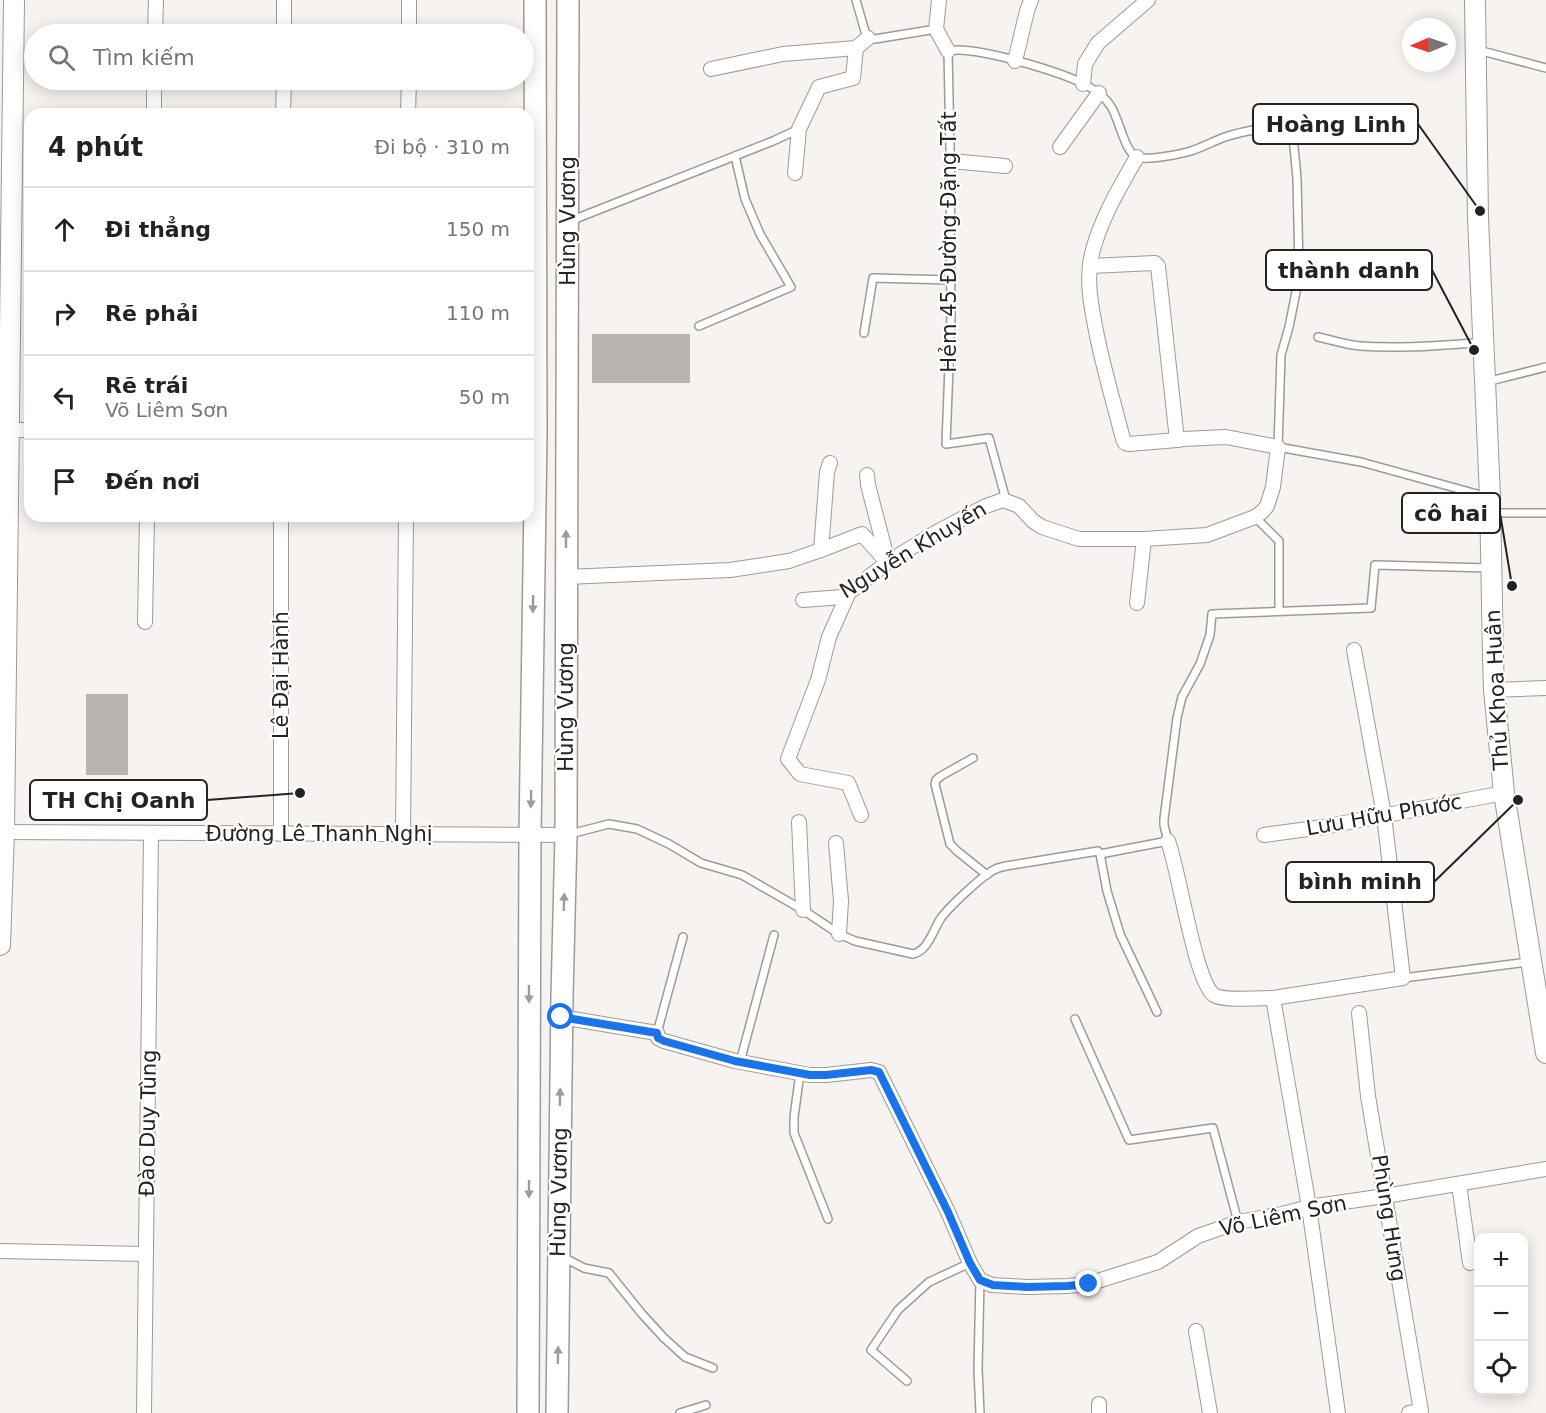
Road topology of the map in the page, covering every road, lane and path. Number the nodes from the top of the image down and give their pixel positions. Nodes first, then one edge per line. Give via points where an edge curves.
1 (14, 0) edge
2 (156, 0) edge
3 (284, 0) edge
4 (409, 0) edge
5 (536, 0) edge
6 (568, 0) edge
7 (856, 0) edge
8 (939, 0) edge
9 (1031, 0) edge
10 (1148, 0) edge
11 (1475, 0) edge
12 (155, 24) edge
13 (284, 24) edge
14 (409, 24) edge
15 (936, 29) junction
16 (868, 38) junction
17 (856, 48) junction
18 (1476, 49) junction
19 (948, 51) junction
20 (1015, 61) junction
21 (1546, 68) edge
22 (711, 69) dead end
23 (1083, 84) junction
24 (154, 90) edge
25 (284, 90) edge
26 (409, 90) edge
27 (1100, 93) junction
28 (154, 108) edge
29 (284, 108) edge
30 (408, 108) edge
31 (799, 129) junction
32 (1060, 147) dead end
33 (735, 156) junction
34 (1137, 157) junction
35 (951, 161) junction
36 (1005, 166) dead end
37 (795, 173) dead end
38 (534, 216) edge
39 (568, 222) junction
40 (1090, 266) junction
41 (951, 280) junction
42 (699, 326) dead end
43 (864, 333) dead end
44 (1318, 337) dead end
45 (1484, 342) junction
46 (1546, 367) edge
47 (1486, 382) junction
48 (5, 430) edge
49 (24, 430) edge
50 (1177, 440) junction
51 (1278, 447) junction
52 (830, 464) dead end
53 (867, 475) dead end
54 (1006, 500) junction
55 (1490, 505) junction
56 (1546, 513) edge
57 (1255, 517) junction
58 (147, 522) edge
59 (281, 522) edge
60 (406, 522) edge
61 (532, 522) edge
62 (1144, 539) junction
63 (821, 550) junction
64 (888, 562) junction
65 (1491, 568) junction
66 (566, 577) junction
67 (849, 592) junction
68 (803, 600) dead end
69 (1137, 603) dead end
70 (1279, 611) junction
71 (145, 622) dead end
72 (1354, 650) dead end
73 (1546, 688) edge
74 (1494, 690) junction
75 (973, 758) dead end
76 (1504, 793) junction
77 (861, 815) dead end
78 (1384, 815) junction
79 (799, 822) dead end
80 (2, 832) edge
81 (151, 833) junction
82 (281, 834) junction
83 (403, 834) junction
84 (530, 835) junction
85 (566, 835) junction
86 (1264, 835) dead end
87 (1168, 841) junction
88 (836, 843) dead end
89 (1100, 854) junction
90 (987, 875) junction
91 (803, 910) junction
92 (839, 934) junction
93 (774, 935) dead end
94 (683, 937) dead end
95 (0, 945) edge
96 (1531, 961) junction
97 (1403, 978) junction
98 (1273, 998) junction
99 (1157, 1012) dead end
100 (1359, 1013) dead end
101 (561, 1017) junction
102 (1075, 1019) dead end
103 (657, 1033) junction
104 (1546, 1053) edge
105 (740, 1062) junction
106 (800, 1073) junction
107 (1546, 1169) edge
108 (1459, 1184) junction
109 (1385, 1196) junction
110 (1309, 1207) junction
111 (828, 1219) dead end
112 (1238, 1222) junction
113 (0, 1251) edge
114 (528, 1253) junction
115 (146, 1254) junction
116 (559, 1255) junction
117 (970, 1263) junction
118 (1470, 1263) dead end
119 (986, 1282) junction
120 (1196, 1331) dead end
121 (713, 1368) dead end
122 (907, 1381) dead end
123 (706, 1405) dead end
124 (1417, 1412) edge
125 (144, 1413) edge
126 (528, 1413) edge
127 (557, 1413) edge
128 (680, 1413) edge
129 (980, 1413) edge
130 (1210, 1413) edge
131 (1338, 1413) edge

1 - 48 main road
2 - 12 street
3 - 13 street
4 - 14 street
5 - 38 main road, Hùng Vương
6 - 39 main road, Hùng Vương
7 - 16 lane
8 - 15 street
9 - 20 street
10 - 23 street via 1098,43 1085,64
11 - 18 main road, Thủ Khoa Huân
15 - 16 lane
15 - 19 street, Hẻm 45 Đường Đặng Tất
16 - 17 street
17 - 22 street via 783,54
17 - 31 street via 853,78 819,87
18 - 21 lane
18 - 45 main road, Thủ Khoa Huân
19 - 20 lane via 969,51
19 - 35 lane, Hẻm 45 Đường Đặng Tất
20 - 23 lane
23 - 27 lane
24 - 28 street
25 - 29 street
26 - 30 street
27 - 32 street
27 - 34 lane via 1115,113 1131,153
31 - 33 lane
31 - 37 street
33 - 39 lane
33 - 42 lane via 745,199 791,287
34 - 40 street via 1098,232
34 - 51 lane via 1189,152 1225,137 1267,128 1291,132 1297,178 1299,268 1281,355
35 - 36 street
35 - 41 lane, Hẻm 45 Đường Đặng Tất
66 -> 39 main road, Hùng Vương
40 - 50 street via 1093,318 1125,443
40 - 50 street via 1158,266
41 - 43 lane via 873,278
41 - 54 lane, Hẻm 45 Đường Đặng Tất via 946,444 989,438
44 - 45 lane via 1358,346 1389,347
45 - 47 main road, Thủ Khoa Huân
46 - 47 lane
47 - 55 main road, Thủ Khoa Huân
48 - 49 street
48 - 80 main road
50 - 51 street via 1226,437
51 - 55 lane via 1361,462
51 - 57 street via 1271,497
52 - 63 street
53 - 64 street
54 - 62 street, Nguyễn Khuyến via 1042,527 1069,536 1088,540
54 - 64 street, Nguyễn Khuyến via 976,511
55 - 56 lane
55 - 65 main road, Thủ Khoa Huân
57 - 62 street, Nguyễn Khuyến via 1207,535
57 - 70 lane via 1279,542
58 - 71 street
59 - 82 street, Lê Đại Hành
60 - 83 street
61 -> 84 main road, Hùng Vương
62 - 69 street
63 - 64 street via 862,534
63 - 66 street via 789,561 730,570
64 - 67 street, Nguyễn Khuyến
65 - 70 lane via 1375,566 1371,608
65 - 74 main road, Thủ Khoa Huân
66 - 85 main road, Hùng Vương
67 - 68 street, Nguyễn Khuyến via 842,597
67 - 77 street via 829,637 818,680 788,759 800,774 848,783
70 - 87 lane via 1212,614 1210,635 1200,664 1184,691 1177,718 1164,819
72 - 78 street
73 - 74 street
74 - 76 main road, Thủ Khoa Huân
75 - 90 lane via 934,784 950,844
76 - 78 street, Lưu Hữu Phước
76 - 96 main road, Thủ Khoa Huân
78 - 86 street, Lưu Hữu Phước
78 - 97 street
79 - 91 street
80 - 81 street, Đường Lê Thanh Nghị
80 - 95 main road
81 - 82 street, Đường Lê Thanh Nghị
81 - 115 street, Đào Duy Tùng
82 - 83 street, Đường Lê Thanh Nghị
83 - 84 street, Đường Lê Thanh Nghị
84 - 85 street, Đường Lê Thanh Nghị
84 -> 114 main road, Hùng Vương
85 - 91 lane via 609,824 637,830 701,863 742,875
101 -> 85 main road, Hùng Vương
87 - 89 lane
87 - 98 street via 1205,985 1219,998
88 - 92 street via 841,901
89 - 90 lane via 1089,852 1006,866
89 - 99 lane via 1120,934
90 - 92 lane via 942,917 919,953 855,941
91 - 92 lane
93 - 105 lane
94 - 103 lane
96 - 97 lane
96 - 104 main road, Thủ Khoa Huân
97 - 98 street
98 - 110 street
100 - 109 street, Phùng Hưng
101 - 103 street
116 -> 101 main road, Hùng Vương
102 - 112 lane via 1129,1140 1213,1128
103 - 105 street via 664,1041
105 - 106 street
106 - 111 lane via 794,1133
106 - 117 street via 820,1076 879,1072
107 - 108 street, Võ Liêm Sơn
108 - 109 street, Võ Liêm Sơn
108 - 118 street
109 - 110 street, Võ Liêm Sơn
109 - 124 street, Phùng Hưng
110 - 112 street, Võ Liêm Sơn
110 - 131 street
112 - 119 street, Võ Liêm Sơn via 1197,1236 1158,1262 1089,1284 1027,1287
113 - 115 street
114 - 116 main road
114 - 126 main road, Hùng Vương
115 - 125 street, Đào Duy Tùng
116 - 121 lane via 584,1268 609,1273 664,1338 685,1357
127 -> 116 main road, Hùng Vương
117 - 119 street
117 - 122 lane via 929,1282 898,1310 871,1350
119 - 129 lane via 978,1370
120 - 130 street
123 - 128 lane

